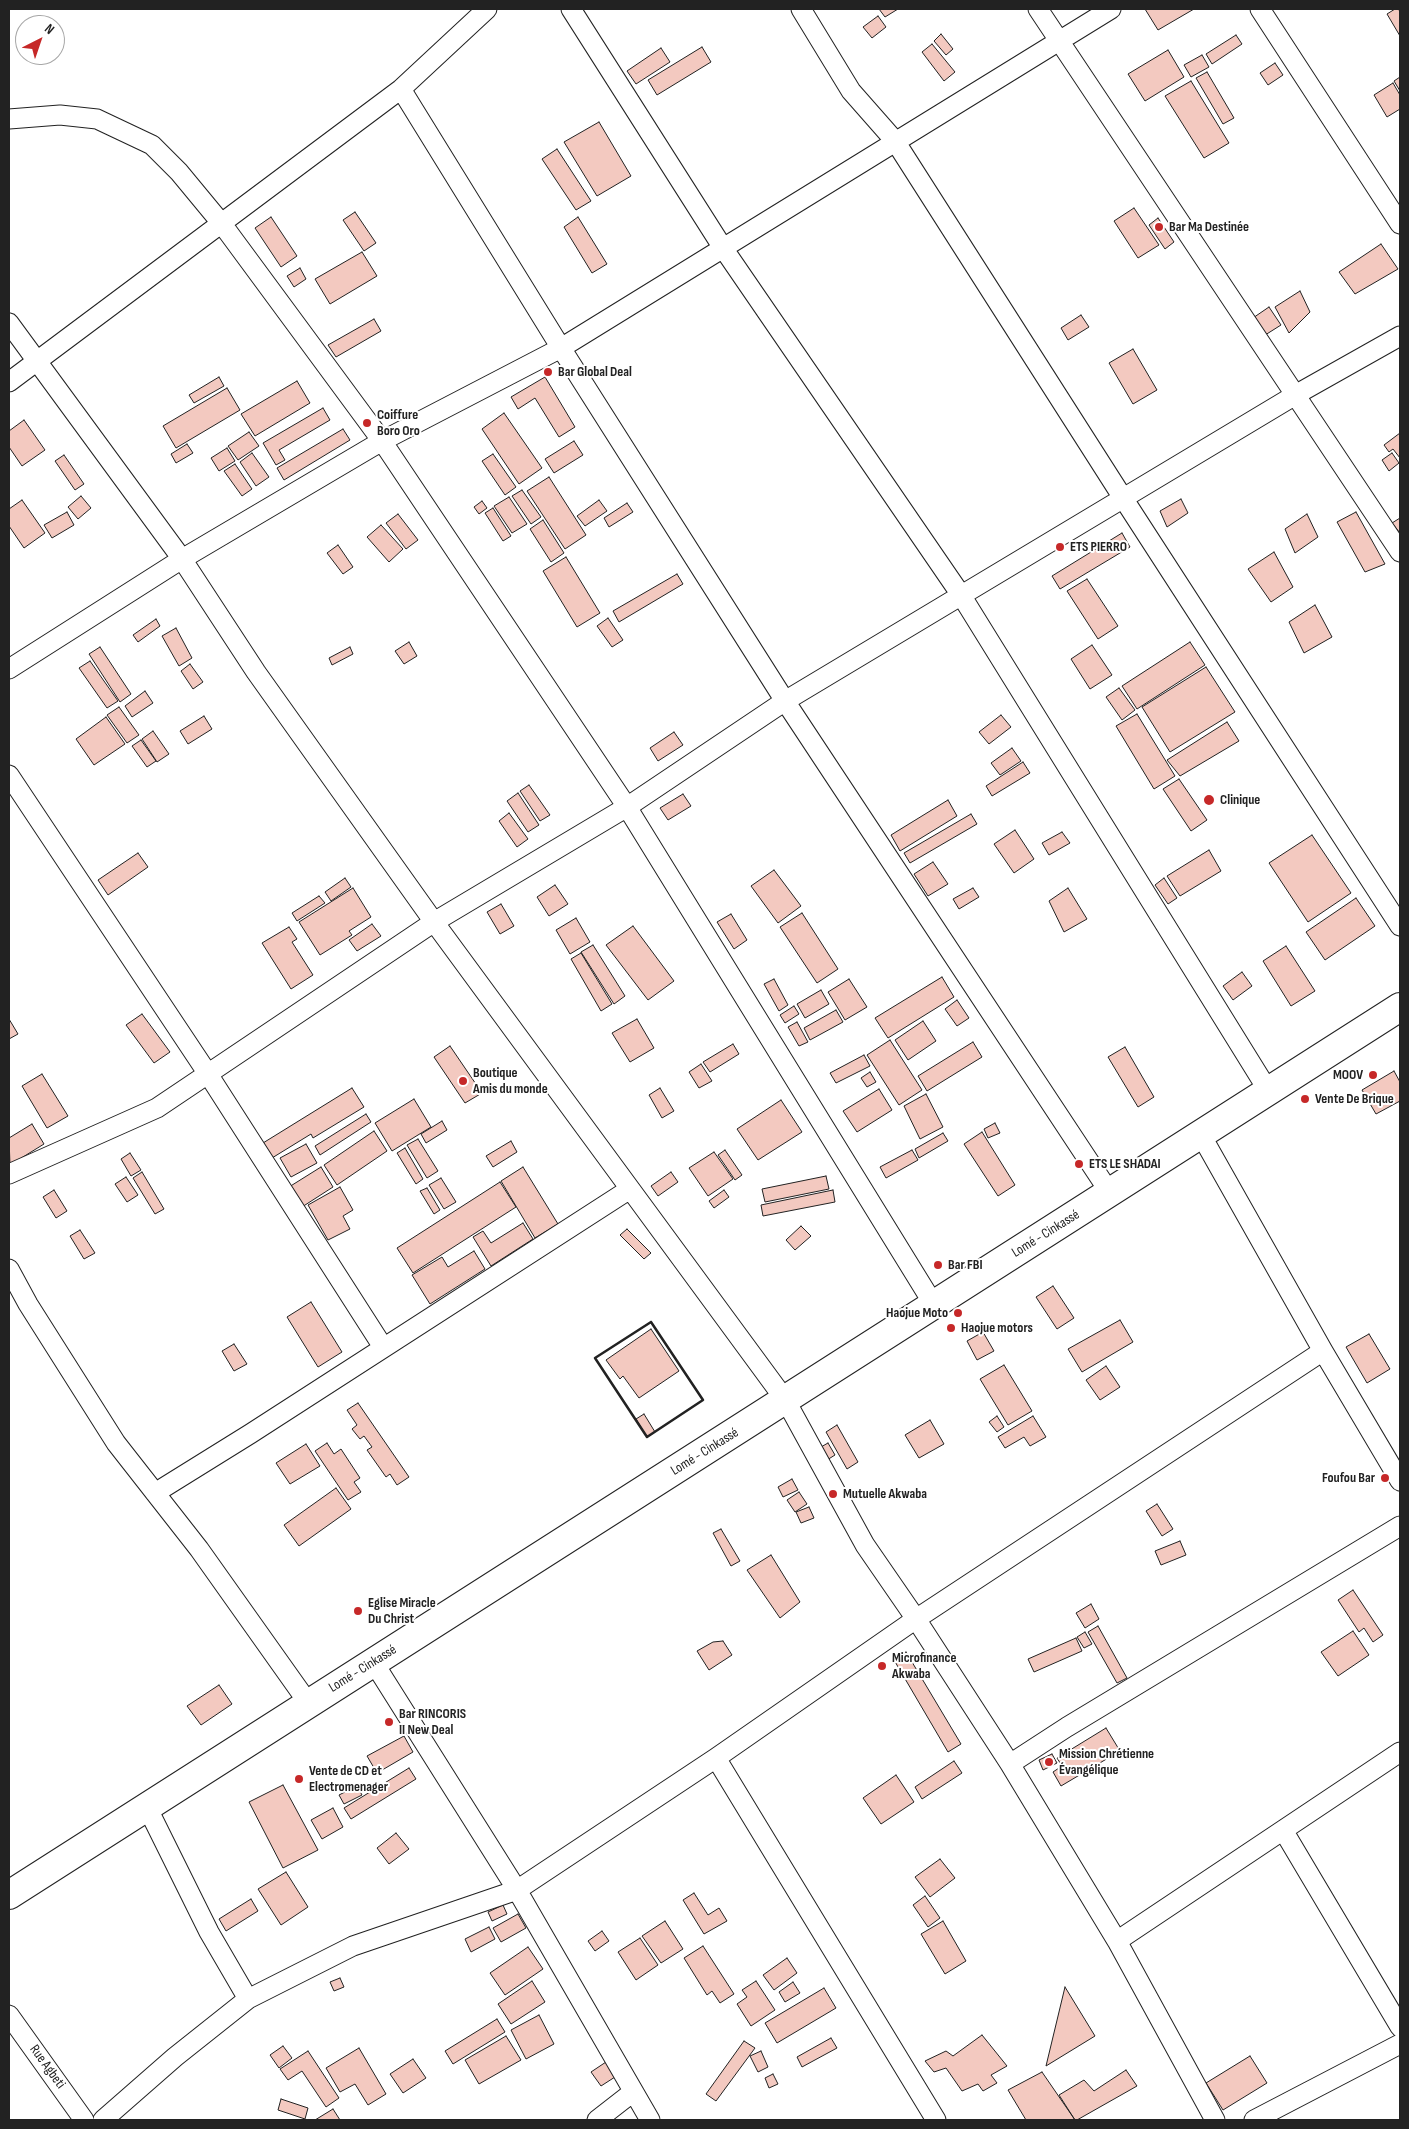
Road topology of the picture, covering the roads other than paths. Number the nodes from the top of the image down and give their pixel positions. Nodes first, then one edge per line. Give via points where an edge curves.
1 (487, 9) edge
2 (571, 9) edge
3 (801, 9) edge
4 (1038, 9) edge
5 (1110, 9) edge
6 (1260, 9) edge
7 (1058, 40) junction
8 (401, 89) junction
9 (9, 118) edge
10 (895, 141) junction
11 (222, 224) junction
12 (1400, 224) edge
13 (723, 248) junction
14 (9, 323) edge
15 (1400, 336) edge
16 (561, 348) junction
17 (37, 362) junction
18 (9, 382) edge
19 (1297, 394) junction
20 (382, 441) junction
21 (1123, 498) junction
22 (1400, 552) edge
23 (182, 560) junction
24 (961, 595) junction
25 (9, 669) edge
26 (785, 701) junction
27 (9, 775) edge
28 (627, 807) junction
29 (434, 922) junction
30 (1400, 926) edge
31 (1400, 1007) edge
32 (208, 1074) junction
33 (1269, 1092) junction
34 (1201, 1135) junction
35 (9, 1174) edge
36 (630, 1189) junction
37 (1110, 1193) junction
38 (9, 1269) edge
39 (934, 1305) junction
40 (384, 1347) junction
41 (1323, 1351) junction
42 (786, 1401) junction
43 (1393, 1452) edge
44 (1400, 1481) edge
45 (155, 1493) junction
46 (1400, 1526) edge
47 (916, 1619) junction
48 (374, 1662) junction
49 (309, 1704) junction
50 (1400, 1752) edge
51 (716, 1758) junction
52 (1010, 1764) junction
53 (147, 1807) junction
54 (1283, 1830) junction
55 (517, 1890) junction
56 (9, 1895) edge
57 (1117, 1941) junction
58 (248, 2000) junction
59 (9, 2014) edge
60 (1399, 2022) edge
61 (1400, 2044) edge
62 (633, 2092) junction
63 (84, 2120) edge
64 (103, 2120) edge
65 (597, 2120) edge
66 (650, 2120) edge
67 (936, 2120) edge
68 (1215, 2120) edge
69 (1254, 2120) edge

1 - 8 street
2 - 13 street
3 - 10 street via 851,91
4 - 7 street
5 - 7 street
6 - 12 street
7 - 10 street
7 - 19 street
8 - 11 street
8 - 16 street
9 - 11 street via 60,115 97,119 152,145
10 - 13 street
10 - 21 street
11 - 17 street
11 - 20 street
13 - 16 street
13 - 24 street
14 - 17 street
15 - 19 street
16 - 20 street
16 - 26 street
17 - 18 street
17 - 23 street
19 - 21 street
19 - 22 street
20 - 23 street
20 - 28 street
21 - 24 street
21 - 30 street
23 - 25 street
23 - 29 street via 256,672
24 - 26 street
24 - 33 street
26 - 28 street
26 - 37 street
27 - 32 street
28 - 29 street
28 - 39 street
29 - 32 street
29 - 36 street
31 - 33 highway, Lomé - Cinkassé
32 - 35 street via 157,1108
32 - 40 street
33 - 34 highway, Lomé - Cinkassé
34 - 37 highway, Lomé - Cinkassé
34 - 41 street
36 - 40 street
36 - 42 street
37 - 39 highway, Lomé - Cinkassé
38 - 45 street via 116,1443
39 - 42 highway, Lomé - Cinkassé
40 - 45 street
41 - 43 street
41 - 47 street
42 - 47 street via 865,1546
42 - 48 highway, Lomé - Cinkassé
43 - 44 street
45 - 49 street via 199,1549
46 - 52 street
47 - 51 street
47 - 52 street
48 - 49 highway, Lomé - Cinkassé
48 - 55 street
49 - 53 highway, Lomé - Cinkassé
50 - 54 street
51 - 55 street
51 - 67 street
52 - 57 street
53 - 56 highway, Lomé - Cinkassé
53 - 58 street via 209,1932
54 - 57 street
54 - 60 street
55 - 58 street via 353,1946
55 - 62 street
57 - 68 street
58 - 64 street via 175,2057
59 - 63 street, Rue Agbeti
61 - 69 street
62 - 65 street
62 - 66 street

